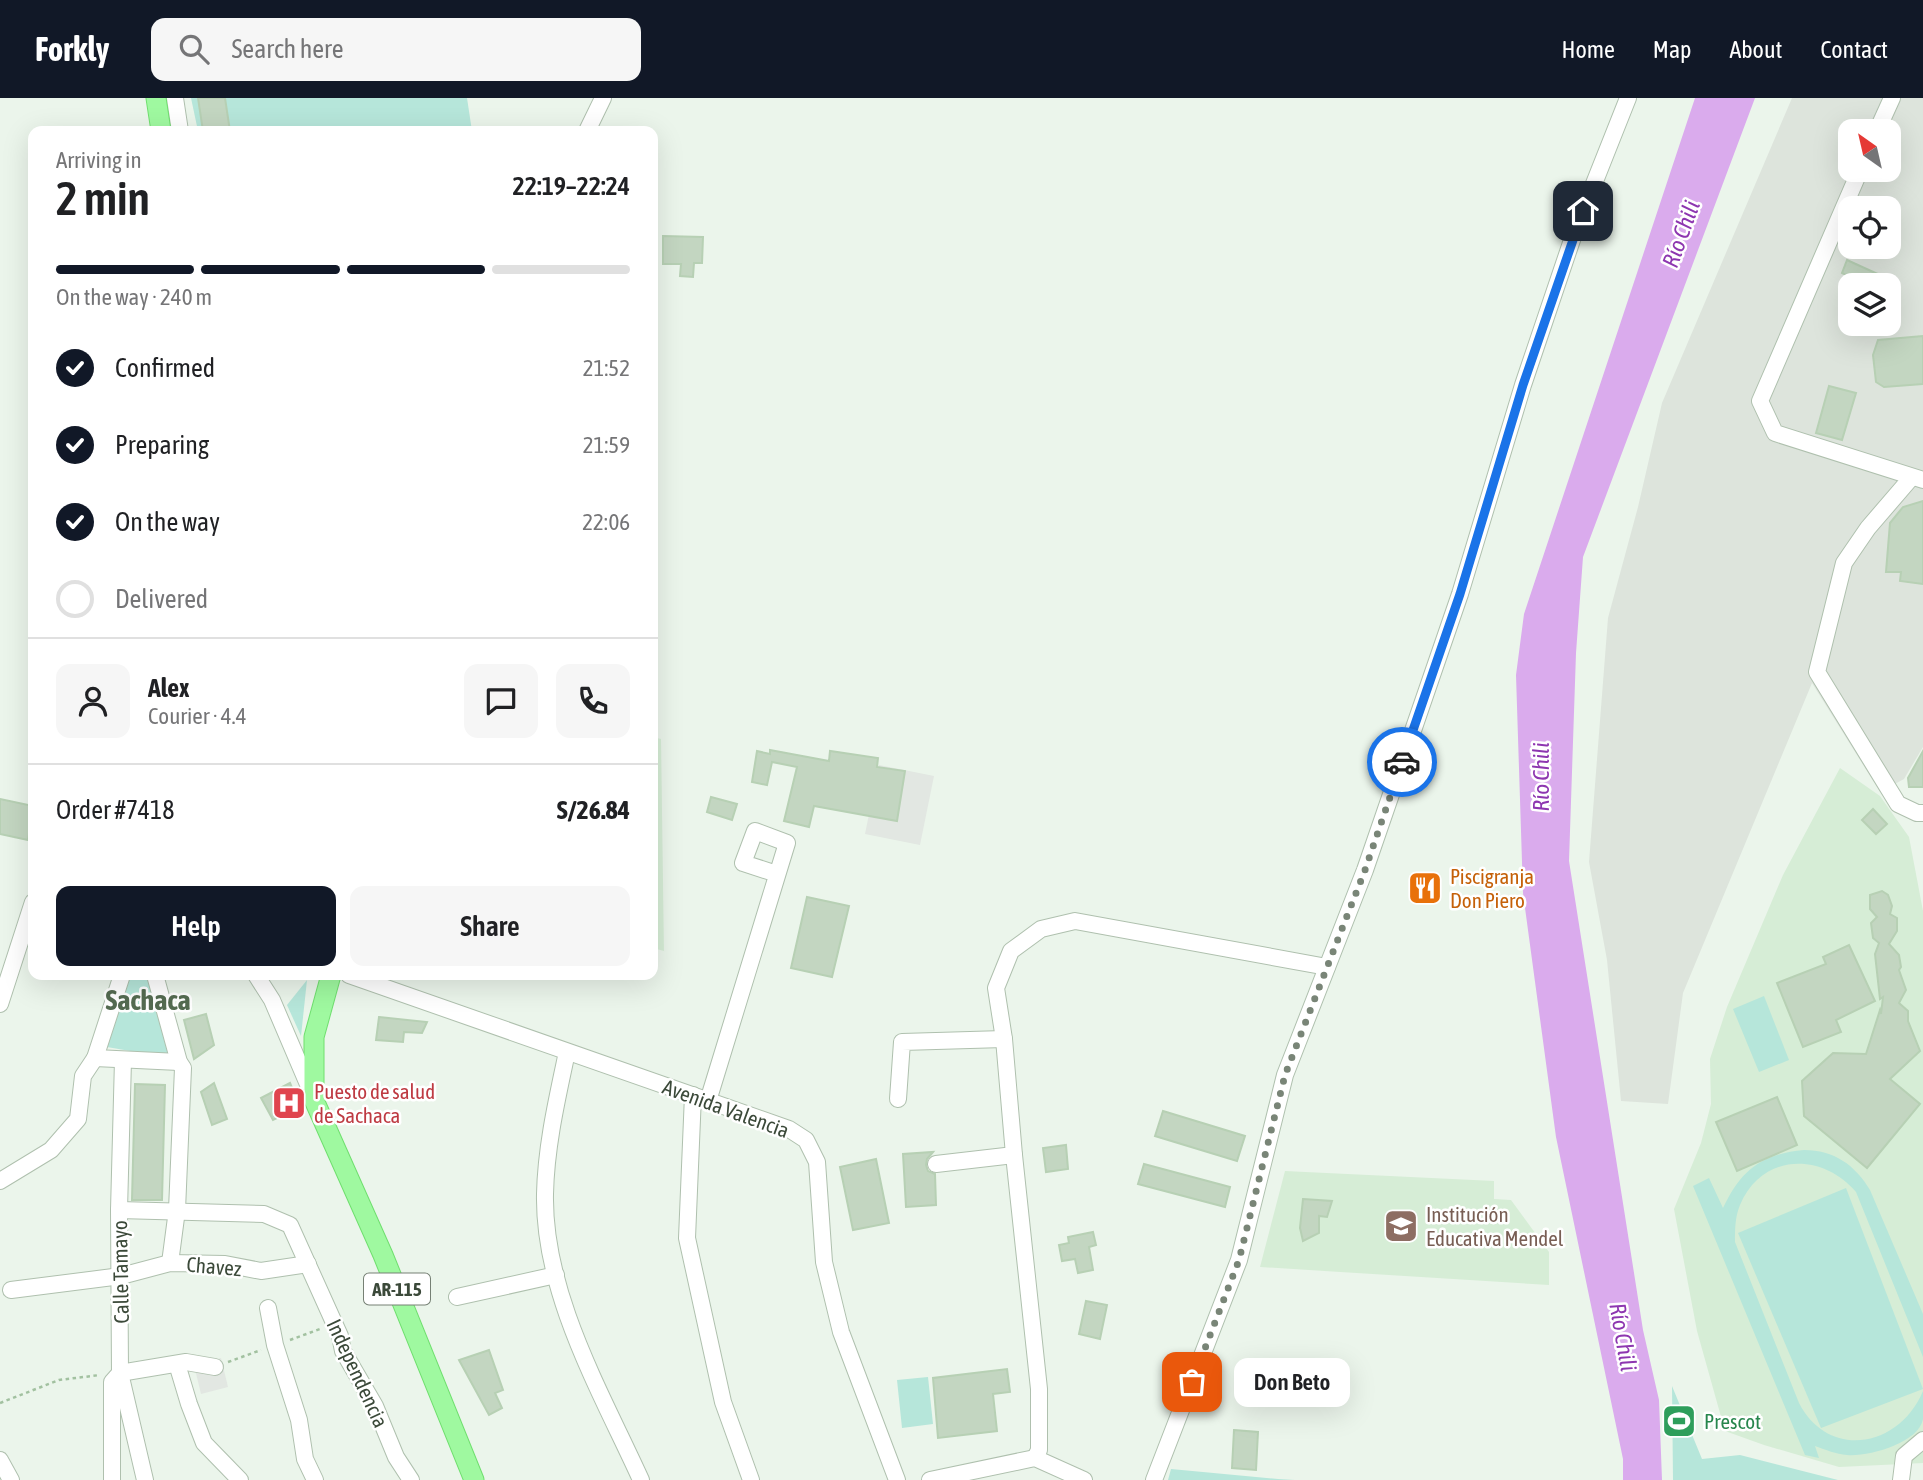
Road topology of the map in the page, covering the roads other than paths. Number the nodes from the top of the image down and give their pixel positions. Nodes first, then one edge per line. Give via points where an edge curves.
1 (156, 98) edge
2 (175, 98) edge
3 (603, 98) edge
4 (1628, 98) edge
5 (1892, 98) edge
6 (1882, 119) edge
7 (160, 126) edge
8 (179, 126) edge
9 (589, 126) edge
10 (1855, 182) edge
11 (1917, 479) edge
12 (1923, 813) edge
13 (777, 874) dead end
14 (28, 917) edge
15 (1328, 967) junction
16 (120, 980) edge
17 (156, 980) edge
18 (259, 980) edge
19 (330, 980) edge
20 (363, 980) edge
21 (0, 1004) edge
22 (1004, 1039) junction
23 (567, 1052) junction
24 (95, 1058) junction
25 (123, 1060) junction
26 (179, 1062) junction
27 (700, 1098) junction
28 (898, 1099) dead end
29 (314, 1100) junction
30 (1014, 1155) junction
31 (936, 1164) dead end
32 (0, 1181) edge
33 (119, 1210) junction
34 (177, 1210) junction
35 (170, 1263) junction
36 (308, 1264) junction
37 (556, 1275) junction
38 (121, 1276) junction
39 (10, 1290) dead end
40 (457, 1297) dead end
41 (268, 1308) dead end
42 (177, 1364) junction
43 (215, 1367) dead end
44 (120, 1373) junction
45 (1923, 1440) edge
46 (1035, 1458) junction
47 (0, 1460) edge
48 (1901, 1477) edge
49 (11, 1480) edge
50 (112, 1480) edge
51 (145, 1480) edge
52 (240, 1480) edge
53 (315, 1480) edge
54 (411, 1480) edge
55 (474, 1480) edge
56 (640, 1480) edge
57 (751, 1480) edge
58 (897, 1480) edge
59 (930, 1480) edge
60 (1084, 1480) edge
61 (1154, 1480) edge

1 - 7 main road
2 - 8 street
3 - 9 street
4 - 15 street via 1574,234 1460,594
5 - 6 street
10 - 11 street via 1760,401 1775,433
11 - 12 street via 1868,528 1844,563 1817,672 1898,804
13 - 27 street
14 - 21 street
15 - 22 street via 1074,920 1041,929 1011,951 996,988
15 - 61 street via 1285,1075 1239,1260
16 - 24 street
17 - 26 street
18 - 29 street
19 - 29 main road, AR-115 via 314,1037
20 - 23 street, Avenida Valencia
22 - 28 street via 902,1042
22 - 30 street
23 - 27 street, Avenida Valencia
23 - 37 street via 551,1131 545,1195
24 - 25 street
24 - 32 street via 83,1076 78,1119 51,1150
25 - 26 street
25 - 33 street, Calle Tamayo
26 - 34 street via 183,1068
27 - 57 street via 687,1238 723,1402
27 - 58 street, Avenida Valencia via 789,1129 806,1140 817,1162 824,1262 841,1332
29 - 55 main road, AR-115
30 - 31 street
30 - 46 street via 1040,1389
33 - 34 street
33 - 38 street, Calle Tamayo
34 - 35 street
34 - 36 street, Independencia via 264,1214 290,1226
35 - 36 street, Chavez via 225,1264 261,1271
35 - 38 street, Chavez
36 - 54 street, Independencia via 343,1351
37 - 40 street
37 - 56 street via 567,1317
38 - 39 street, Chavez
38 - 44 street, Calle Tamayo
41 - 53 street via 305,1459
42 - 43 street
42 - 44 street
42 - 52 street via 204,1443
44 - 50 street, Calle Tamayo via 112,1382
44 - 51 street
45 - 48 street via 1904,1456
46 - 59 street
46 - 60 street
47 - 49 street

